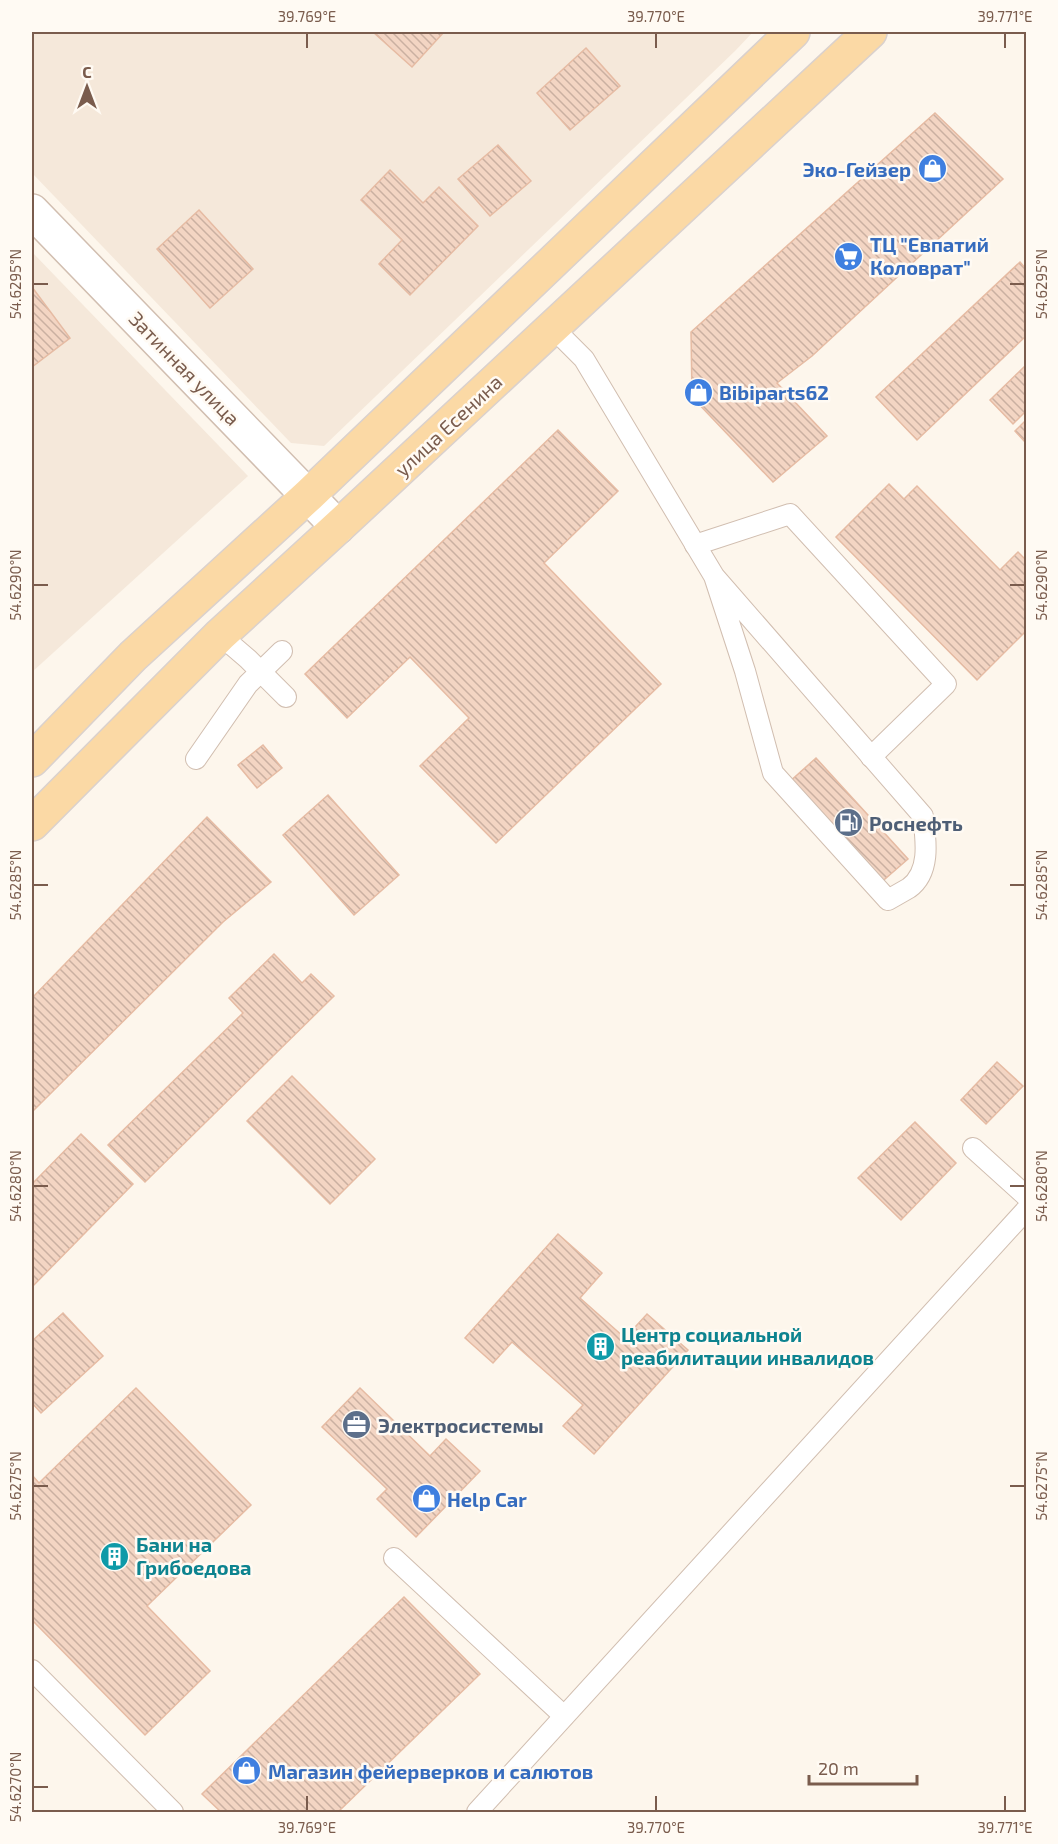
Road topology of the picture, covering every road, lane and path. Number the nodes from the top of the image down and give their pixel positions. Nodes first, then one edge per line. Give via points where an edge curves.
1 (793, 32) edge
2 (870, 32) edge
3 (32, 211) edge
4 (553, 328) junction
5 (309, 495) junction
6 (338, 527) junction
7 (695, 545) junction
8 (714, 576) junction
9 (219, 634) junction
10 (282, 651) dead end
11 (261, 671) junction
12 (286, 697) dead end
13 (871, 757) junction
14 (196, 759) dead end
15 (32, 760) edge
16 (32, 824) edge
17 (974, 1148) dead end
18 (1026, 1196) edge
19 (1026, 1210) edge
20 (394, 1558) dead end
21 (32, 1670) edge
22 (564, 1716) junction
23 (173, 1812) edge
24 (477, 1812) edge

1 - 5 main road
2 - 4 main road, улица Есенина
3 - 5 street, Затинная улица
4 - 6 main road, улица Есенина
4 - 7 lane via 584,359
5 - 6 street, Затинная улица
5 - 15 main road via 133,656
6 - 9 main road, улица Есенина
7 - 8 lane
7 - 13 lane via 790,514 946,684
8 - 13 lane
8 - 13 lane via 773,773 888,900 911,886 922,872 927,843 923,816
9 - 11 lane
9 - 16 main road, улица Есенина
10 - 11 lane
11 - 12 lane
11 - 14 lane
17 - 18 lane
19 - 22 lane
20 - 22 lane
21 - 23 lane
22 - 24 lane

